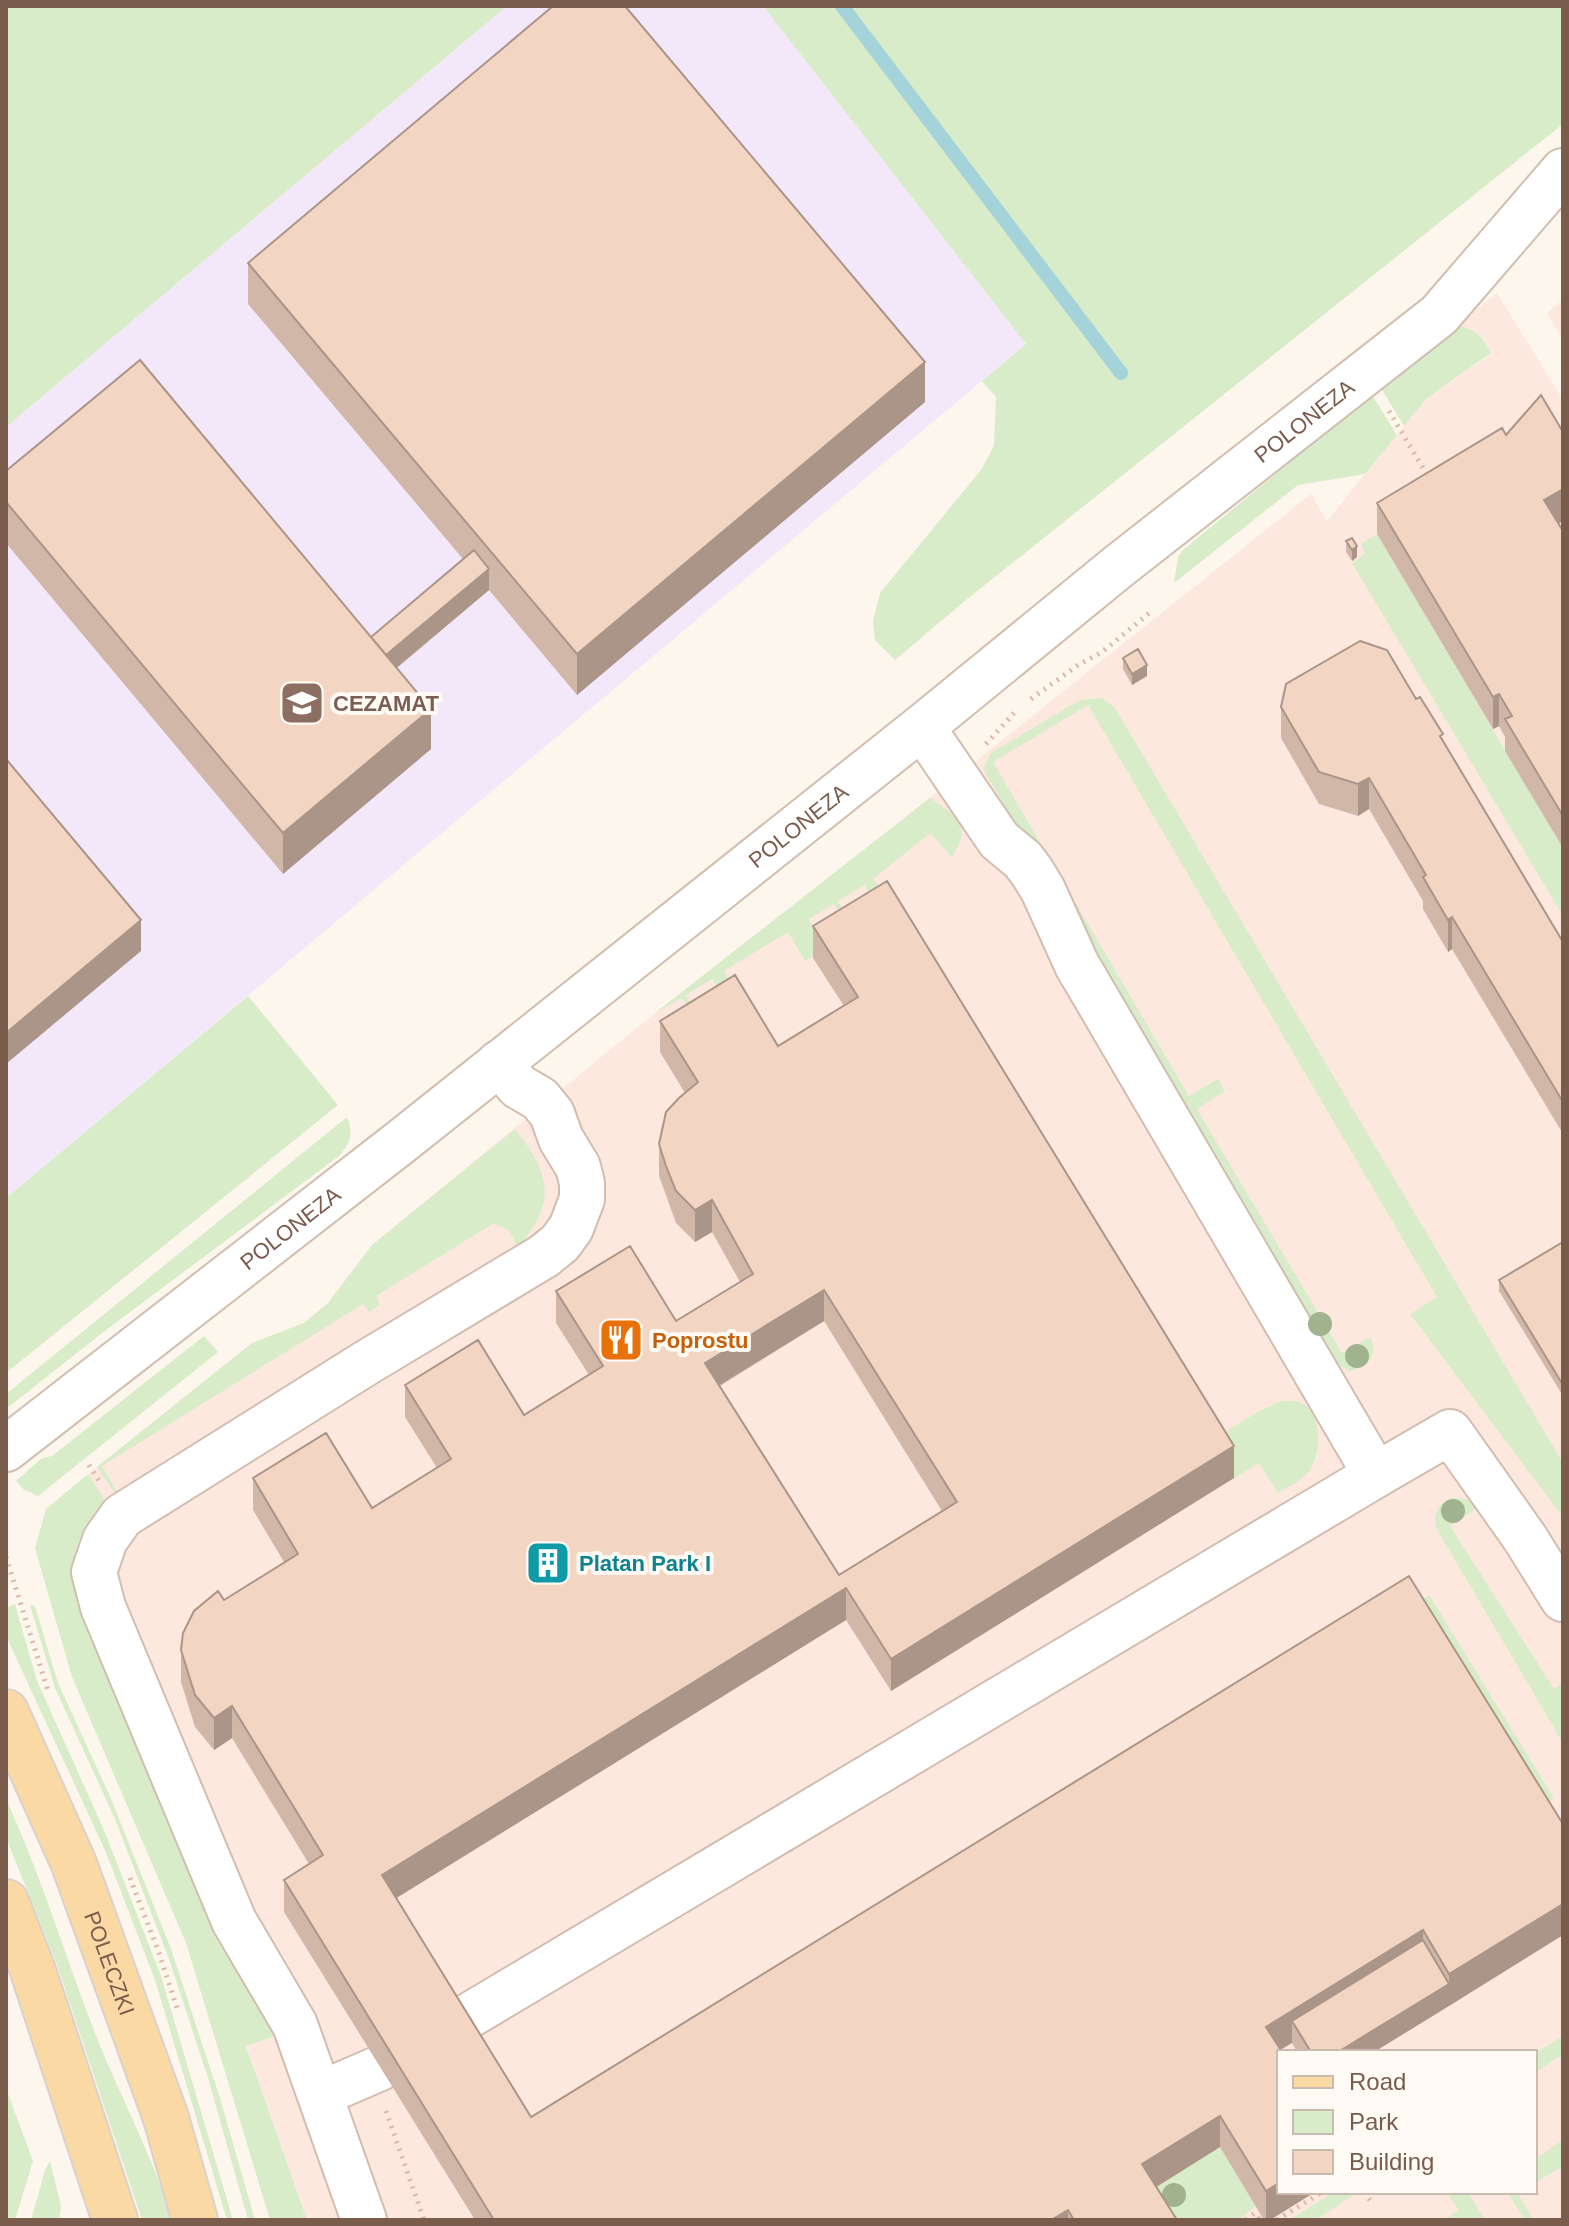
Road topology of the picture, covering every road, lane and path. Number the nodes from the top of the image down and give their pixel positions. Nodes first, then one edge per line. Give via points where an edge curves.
1 (1563, 171) edge
2 (1365, 373) junction
3 (1433, 484) edge
4 (1153, 610) dead end
5 (1027, 702) dead end
6 (1014, 712) dead end
7 (922, 727) junction
8 (952, 771) junction
9 (508, 1074) junction
10 (6, 1449) edge
11 (1376, 1475) junction
12 (1563, 1599) edge
13 (6, 1712) edge
14 (6, 1902) edge
15 (455, 2024) edge
16 (380, 2068) edge
17 (320, 2094) junction
18 (1319, 2194) edge
19 (1366, 2194) edge
20 (1373, 2204) dead end
21 (106, 2214) edge
22 (195, 2220) edge
23 (364, 2220) edge
24 (1246, 2220) edge
25 (1260, 2220) edge
26 (1277, 2220) edge

1 - 2 street, POLONEZA via 1439,315
2 - 3 path
2 - 7 street, POLONEZA
4 - 5 path
6 - 8 path
7 - 8 street
7 - 9 street, POLONEZA
8 - 11 street via 999,840 1007,871 1023,899 1077,965
9 - 10 street, POLONEZA
9 - 17 street via 525,1111 561,1139 578,1167 582,1199 560,1243 122,1516 105,1540 94,1572 103,1607 234,1921 295,2025
11 - 12 street via 1450,1432
11 - 15 street
13 - 22 main road, POLECZKI via 74,1864 166,2118
14 - 21 main road via 32,1968
16 - 17 street
17 - 23 street
18 - 26 path
19 - 20 path
24 - 25 path via 1255,2213

